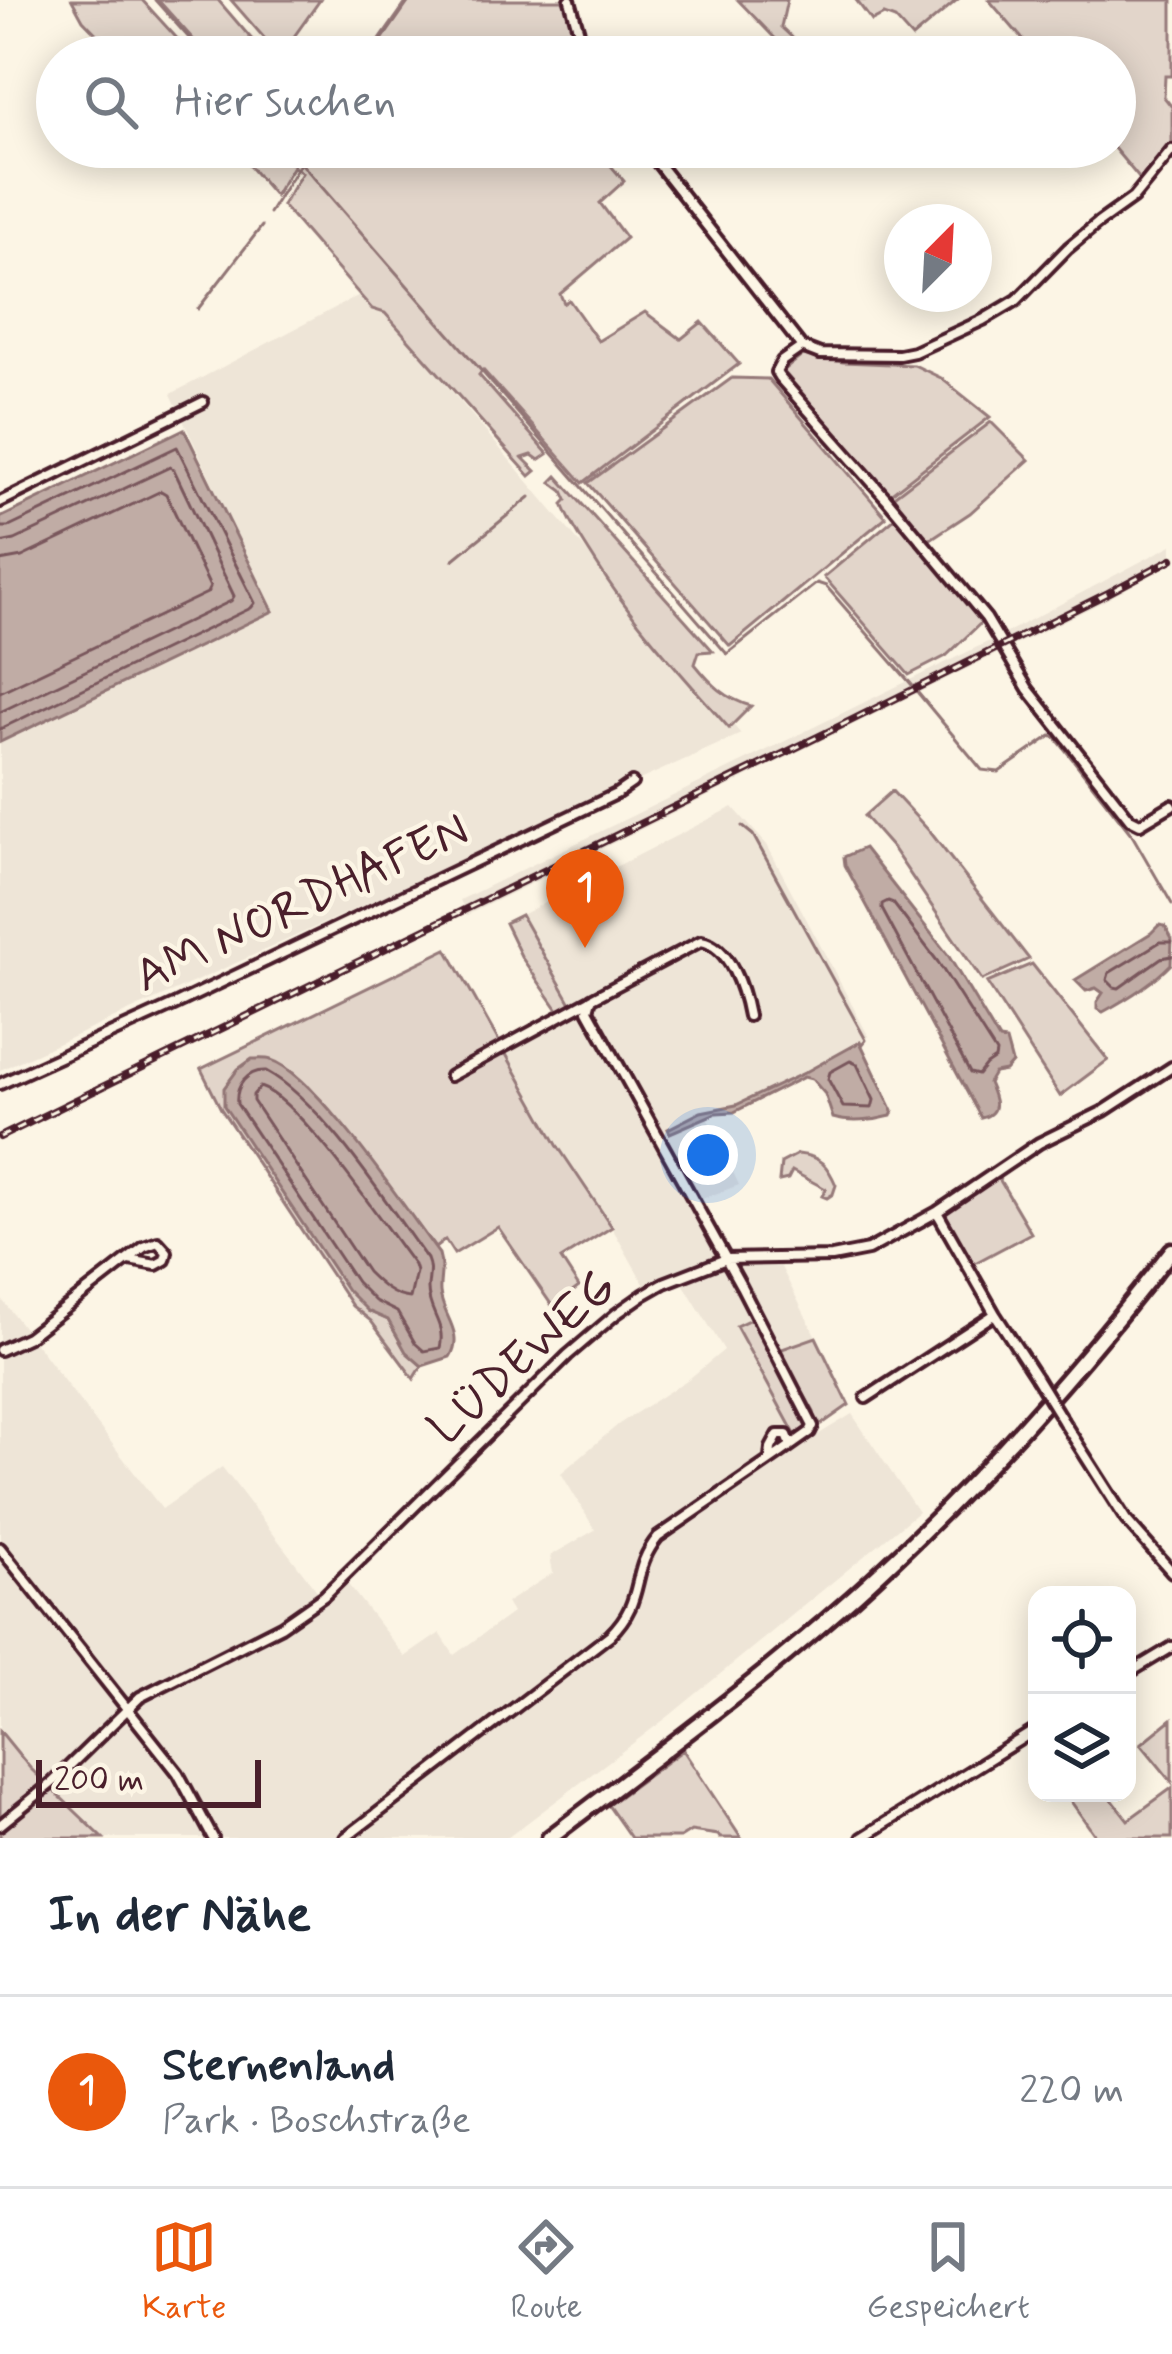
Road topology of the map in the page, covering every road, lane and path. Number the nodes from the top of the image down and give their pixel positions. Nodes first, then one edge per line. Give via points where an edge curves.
1 (570, 0) edge
2 (580, 36) edge
3 (1172, 150) edge
4 (661, 168) edge
5 (802, 347) junction
6 (203, 402) dead end
7 (0, 502) edge
8 (632, 783) dead end
9 (1172, 805) edge
10 (591, 999) junction
11 (748, 1016) dead end
12 (1172, 1066) edge
13 (450, 1076) dead end
14 (0, 1084) edge
15 (937, 1212) junction
16 (1172, 1250) edge
17 (129, 1259) junction
18 (726, 1259) junction
19 (995, 1314) junction
20 (0, 1350) edge
21 (866, 1398) dead end
22 (791, 1445) junction
23 (770, 1459) junction
24 (0, 1548) edge
25 (1172, 1572) edge
26 (1172, 1647) edge
27 (1136, 1669) edge
28 (127, 1709) junction
29 (1028, 1735) edge
30 (0, 1825) edge
31 (213, 1838) edge
32 (345, 1838) edge
33 (549, 1838) edge
34 (862, 1838) edge

1 - 2 street
3 - 5 street via 1133,198 983,320 899,356
4 - 5 street
5 - 9 street via 778,365 779,377 986,618 1028,689 1130,819 1140,824
6 - 7 street
8 - 14 street, AM NORDHAFEN
10 - 11 street via 707,941 721,950
10 - 13 street
10 - 18 street via 588,1010 611,1056
12 - 15 street, LÜDEWEG
15 - 18 street, LÜDEWEG via 858,1253
15 - 19 street
16 - 33 main road via 1046,1403 884,1569 763,1674
17 - 17 street via 156,1265 167,1252 158,1242
17 - 20 street
18 - 22 street via 812,1419 810,1432
18 - 28 street, LÜDEWEG via 664,1283 592,1333 324,1596
19 - 21 street
19 - 25 street, bridge via 1126,1520
22 - 23 street
22 - 23 street via 778,1435
23 - 32 street via 658,1537 641,1564 633,1606 610,1635
24 - 28 street
26 - 27 street
28 - 30 street, LÜDEWEG
28 - 31 street via 178,1773
29 - 34 street

